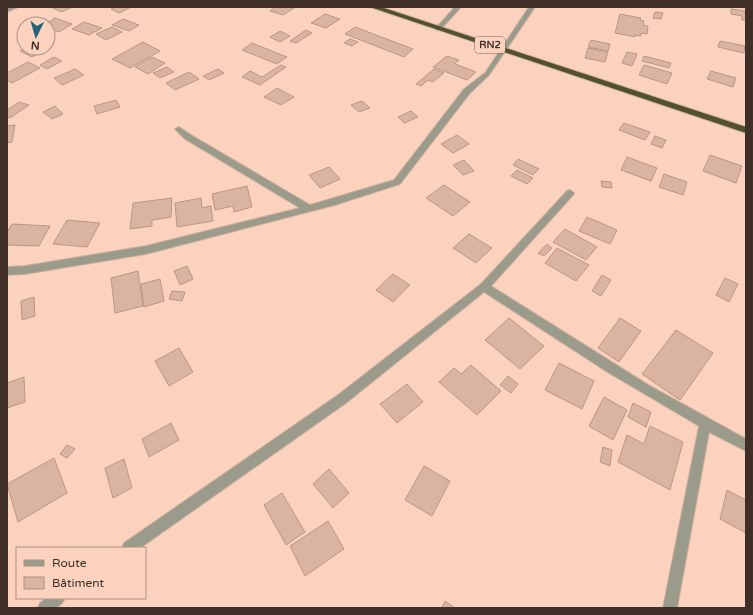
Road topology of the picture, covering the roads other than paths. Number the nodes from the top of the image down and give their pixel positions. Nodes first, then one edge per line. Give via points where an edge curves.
1 (15, 7) edge
2 (374, 7) edge
3 (458, 7) edge
4 (532, 7) edge
5 (7, 10) edge
6 (438, 28) junction
7 (504, 50) junction
8 (179, 129) dead end
9 (746, 130) edge
10 (570, 193) dead end
11 (309, 209) junction
12 (7, 271) edge
13 (484, 287) junction
14 (705, 425) junction
15 (746, 445) edge
16 (130, 547) edge
17 (57, 599) edge
18 (46, 608) edge
19 (670, 608) edge

1 - 5 street
2 - 6 highway, RN2
3 - 6 street
4 - 7 street
6 - 7 highway, RN2
7 - 9 highway, RN2
7 - 11 street via 487,74 467,91 398,182
8 - 11 street via 188,137
10 - 13 street
11 - 12 street via 146,250
13 - 14 street
13 - 16 street via 342,399
14 - 15 street
14 - 19 street
17 - 18 street

